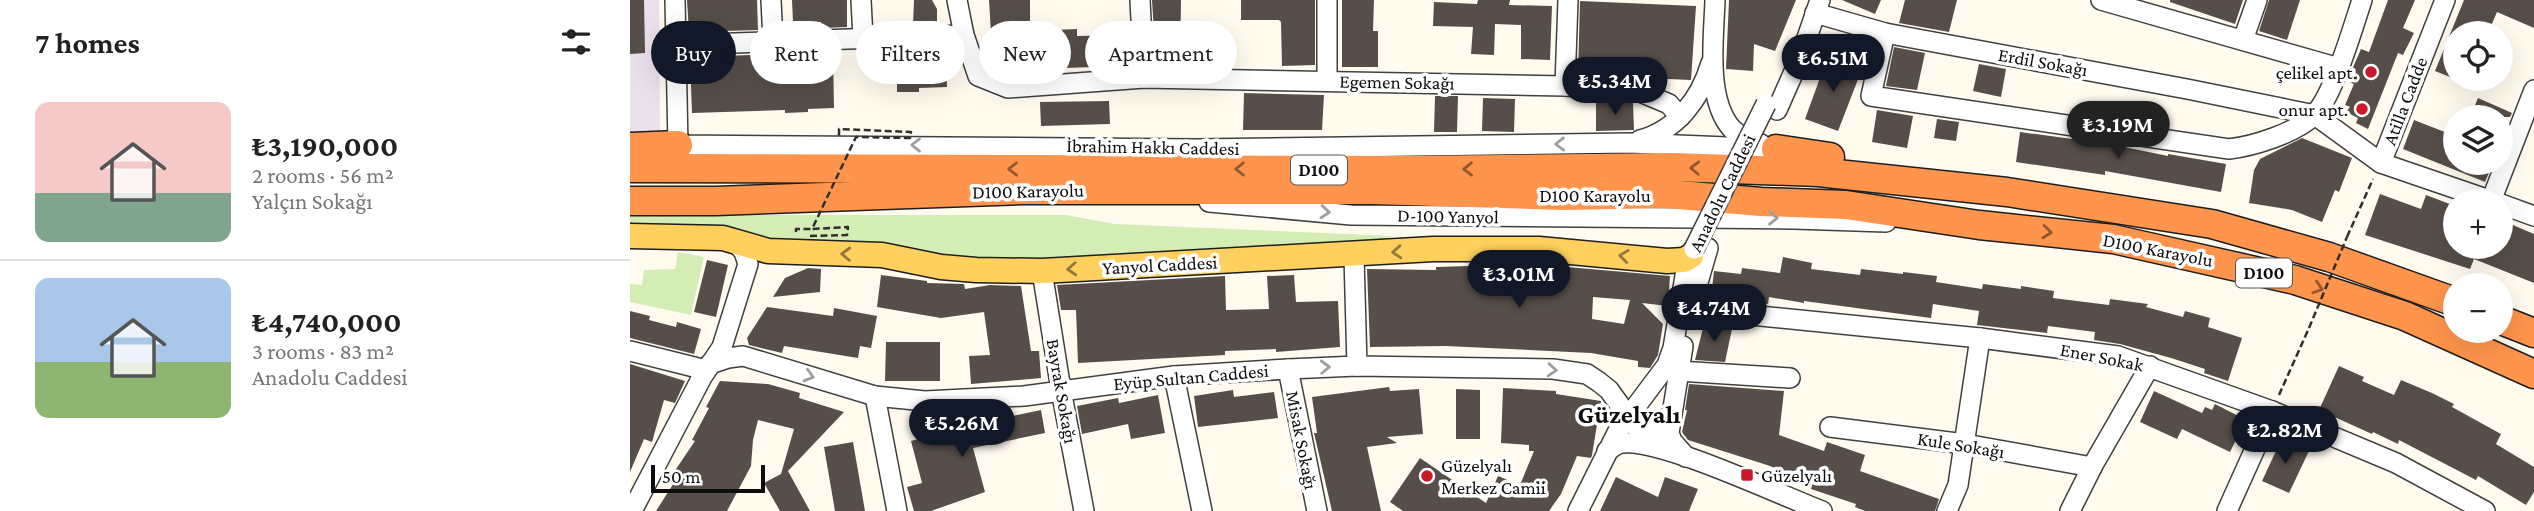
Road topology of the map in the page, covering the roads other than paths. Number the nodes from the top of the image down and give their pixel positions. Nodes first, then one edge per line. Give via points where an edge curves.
1 (675, 0) edge
2 (771, 0) edge
3 (862, 0) edge
4 (957, 0) edge
5 (1140, 0) edge
6 (1326, 0) edge
7 (1568, 0) edge
8 (1715, 0) edge
9 (2101, 0) edge
10 (2257, 0) edge
11 (2362, 0) edge
12 (2445, 0) edge
13 (1817, 7) edge
14 (2152, 7) edge
15 (675, 21) edge
16 (772, 21) edge
17 (863, 21) edge
18 (961, 21) edge
19 (1141, 21) edge
20 (1885, 33) junction
21 (965, 38) edge
22 (2243, 40) junction
23 (1714, 52) junction
24 (2339, 68) junction
25 (1237, 79) edge
26 (1327, 80) junction
27 (1085, 82) edge
28 (677, 84) edge
29 (1565, 86) junction
30 (2534, 90) edge
31 (2315, 115) junction
32 (1681, 117) junction
33 (1629, 143) junction
34 (678, 145) junction
35 (630, 147) edge
36 (1776, 149) junction
37 (2381, 163) junction
38 (630, 168) edge
39 (2456, 189) edge
40 (2496, 189) edge
41 (2007, 192) junction
42 (630, 201) edge
43 (2513, 208) edge
44 (2534, 216) edge
45 (630, 236) edge
46 (734, 240) junction
47 (1698, 251) junction
48 (784, 253) junction
49 (1353, 256) junction
50 (1042, 271) junction
51 (747, 272) junction
52 (2443, 298) edge
53 (1690, 309) junction
54 (730, 324) junction
55 (2513, 325) edge
56 (2534, 333) edge
57 (1980, 338) junction
58 (630, 351) edge
59 (743, 356) junction
60 (1357, 366) junction
61 (2150, 366) junction
62 (708, 367) junction
63 (1288, 369) junction
64 (1678, 371) junction
65 (2534, 374) edge
66 (1174, 376) junction
67 (1790, 378) dead end
68 (1061, 390) junction
69 (875, 396) junction
70 (2272, 411) junction
71 (1671, 414) junction
72 (1632, 416) junction
73 (1830, 427) dead end
74 (1965, 444) junction
75 (1607, 451) junction
76 (1686, 457) junction
77 (2092, 467) junction
78 (632, 511) edge
79 (897, 511) edge
80 (1084, 511) edge
81 (1202, 511) edge
82 (1317, 511) edge
83 (1577, 511) edge
84 (1822, 511) edge
85 (1947, 511) edge
86 (2070, 511) edge
87 (2227, 511) edge
88 (2485, 511) edge

1 - 15 street
2 - 16 street
3 - 17 street
4 - 18 street, Egemen Sokağı
5 - 19 street
6 - 26 street
7 - 29 street
8 - 23 street
9 - 14 street
10 - 22 street
11 - 24 street
12 - 37 street, Atilla Cadde
13 - 20 street, Erdil Sokağı
13 - 47 street, Anadolu Caddesi via 1800,58
14 - 22 street
20 - 31 street, Erdil Sokağı
20 - 31 street via 1871,96 2229,149 2266,141
21 - 27 street, Egemen Sokağı via 978,76 1008,88
22 - 24 street
23 - 32 street via 1700,92
23 - 36 street via 1716,93 1724,117 1741,136
24 - 31 street
25 - 26 street, Egemen Sokağı
26 - 29 street, Egemen Sokağı
28 - 34 street
29 - 32 street, Egemen Sokağı via 1638,91 1669,104
30 - 40 street
31 - 37 street
32 - 33 street via 1660,132
33 -> 34 street, İbrahim Hakkı Caddesi via 1210,149
33 - 36 street, İbrahim Hakkı Caddesi
34 - 35 highway
36 - 41 highway via 1887,166
37 - 39 street
41 -> 38 highway, D100 Karayolu / D100 via 1818,172 1674,167
41 - 52 highway, D100 Karayolu / D100 via 2212,224 2329,257
42 -> 65 highway, D100 Karayolu / D100 via 1023,190 1372,190 1667,194 1846,205 2113,239 2295,280 2405,316
43 - 44 street
45 - 46 main road, Yanyol Caddesi
46 - 48 main road, Yanyol Caddesi
46 - 51 street via 748,258
47 -> 49 main road, Yanyol Caddesi via 1684,260 1667,261 1539,249 1433,249
47 - 53 street, Anadolu Caddesi
47 - 72 street, Anadolu Caddesi via 1686,270 1670,356
50 -> 48 main road, Yanyol Caddesi via 957,269 882,255
48 - 51 street via 759,260
49 -> 50 main road, Yanyol Caddesi
49 - 60 street
50 - 68 street, Bayrak Sokağı
51 - 54 street
53 - 57 street, Ener Sokak
53 - 64 street, Anadolu Caddesi
54 - 59 street via 732,339
54 - 62 street
55 - 56 highway
57 - 61 street, Ener Sokak via 2118,356
57 - 74 street
58 - 62 street
59 - 62 street
59 -> 69 street, Eyüp Sultan Caddesi
63 -> 60 street, Eyüp Sultan Caddesi
60 -> 72 street, Eyüp Sultan Caddesi via 1576,372 1587,374 1609,390
61 - 70 street, Ener Sokak
61 - 77 street
62 - 78 street
63 - 66 street, Eyüp Sultan Caddesi
63 - 82 street, Misak Sokağı
64 - 67 street
64 - 71 street, Anadolu Caddesi
66 - 68 street, Eyüp Sultan Caddesi
66 - 81 street
68 - 69 street, Eyüp Sultan Caddesi via 951,401
68 - 80 street, Bayrak Sokağı
69 - 79 street
70 - 87 street
70 - 88 street, Ener Sokak via 2396,463
71 - 72 street via 1654,432 1644,431
71 - 76 street, Anadolu Caddesi via 1672,441
72 - 75 street, Anadolu Caddesi
73 - 74 street, Kule Sokağı
74 - 77 street, Kule Sokağı
74 - 85 street via 1958,485
75 - 76 street via 1622,443
75 - 83 street, Anadolu Caddesi
76 - 84 street
77 - 86 street

